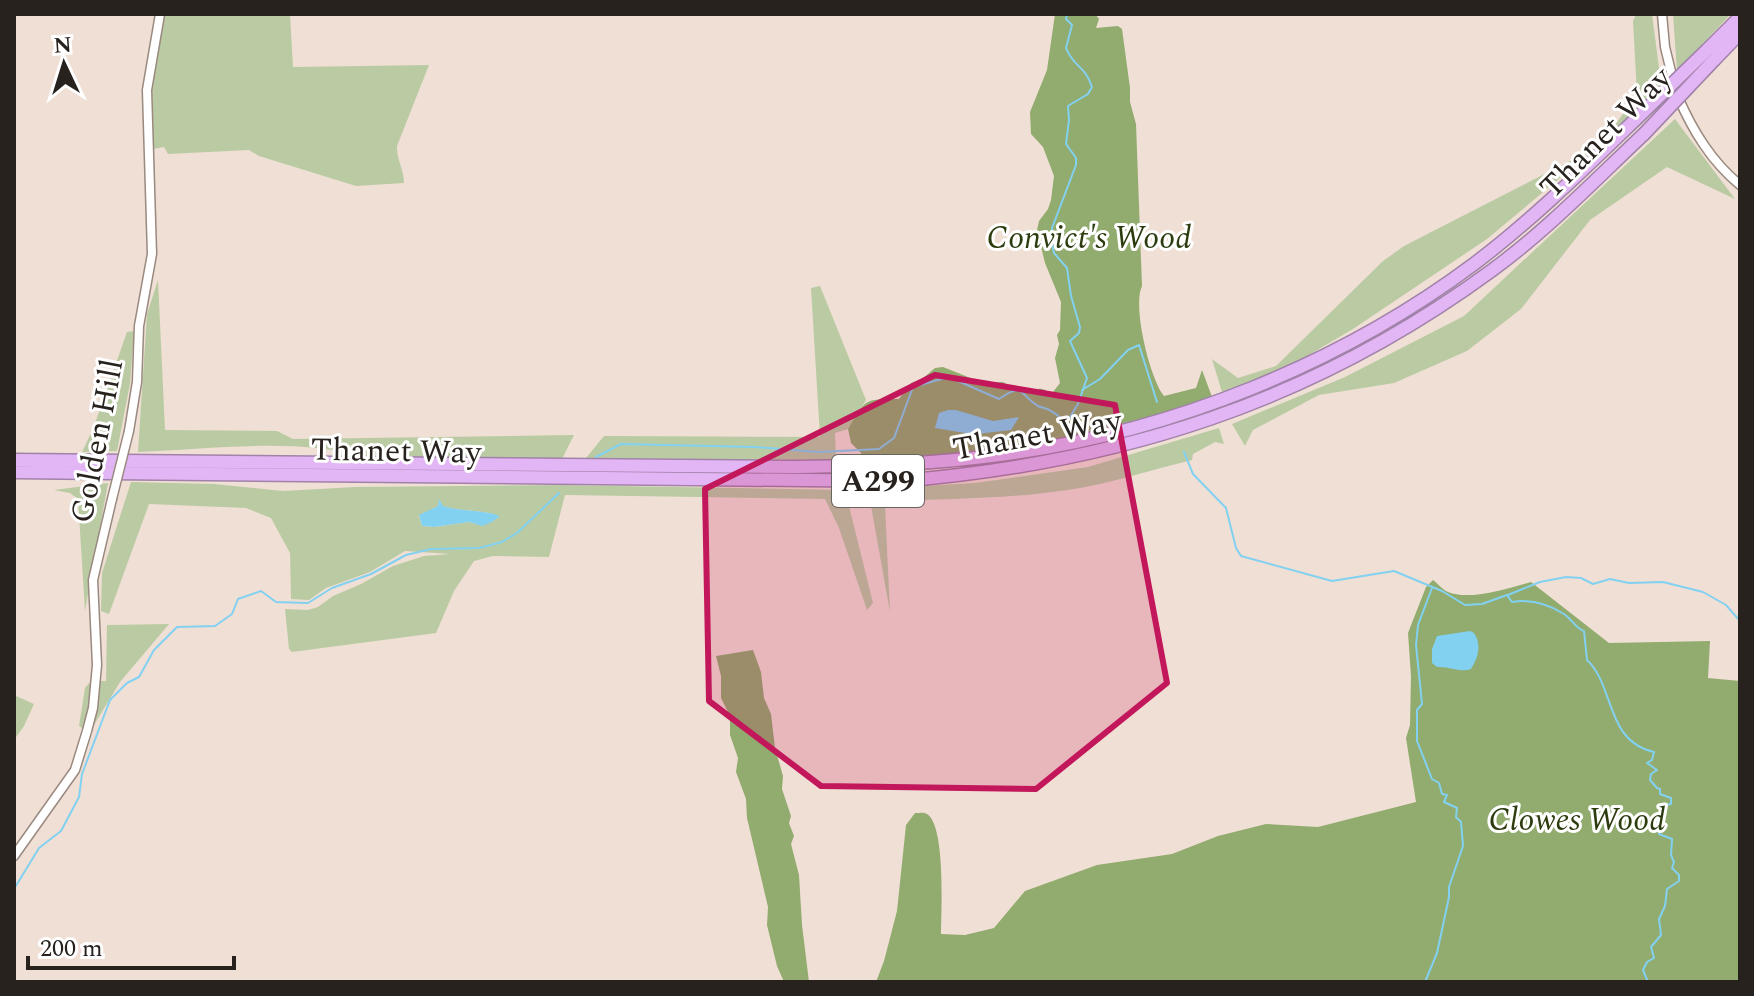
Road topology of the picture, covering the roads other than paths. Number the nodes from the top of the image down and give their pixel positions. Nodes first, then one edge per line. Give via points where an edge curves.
1 (160, 14) edge
2 (1662, 14) edge
3 (1740, 17) edge
4 (1740, 33) edge
5 (1710, 55) junction
6 (1740, 185) edge
7 (14, 460) edge
8 (14, 472) edge
9 (14, 856) edge

1 - 9 street, Golden Hill, bridge via 147,90 152,254 129,431 93,580 93,708 75,770
2 - 6 street via 1675,91 1684,111 1716,162
3 - 5 highway, Thanet Way / A299
4 - 5 highway, Thanet Way / A299
5 - 7 highway, Thanet Way / A299, bridge via 1510,234 1380,326 1222,399 1078,441 953,460 824,467
5 - 8 highway, Thanet Way / A299, bridge via 1644,134 1562,212 1490,272 1378,344 1221,417 1083,456 899,481

